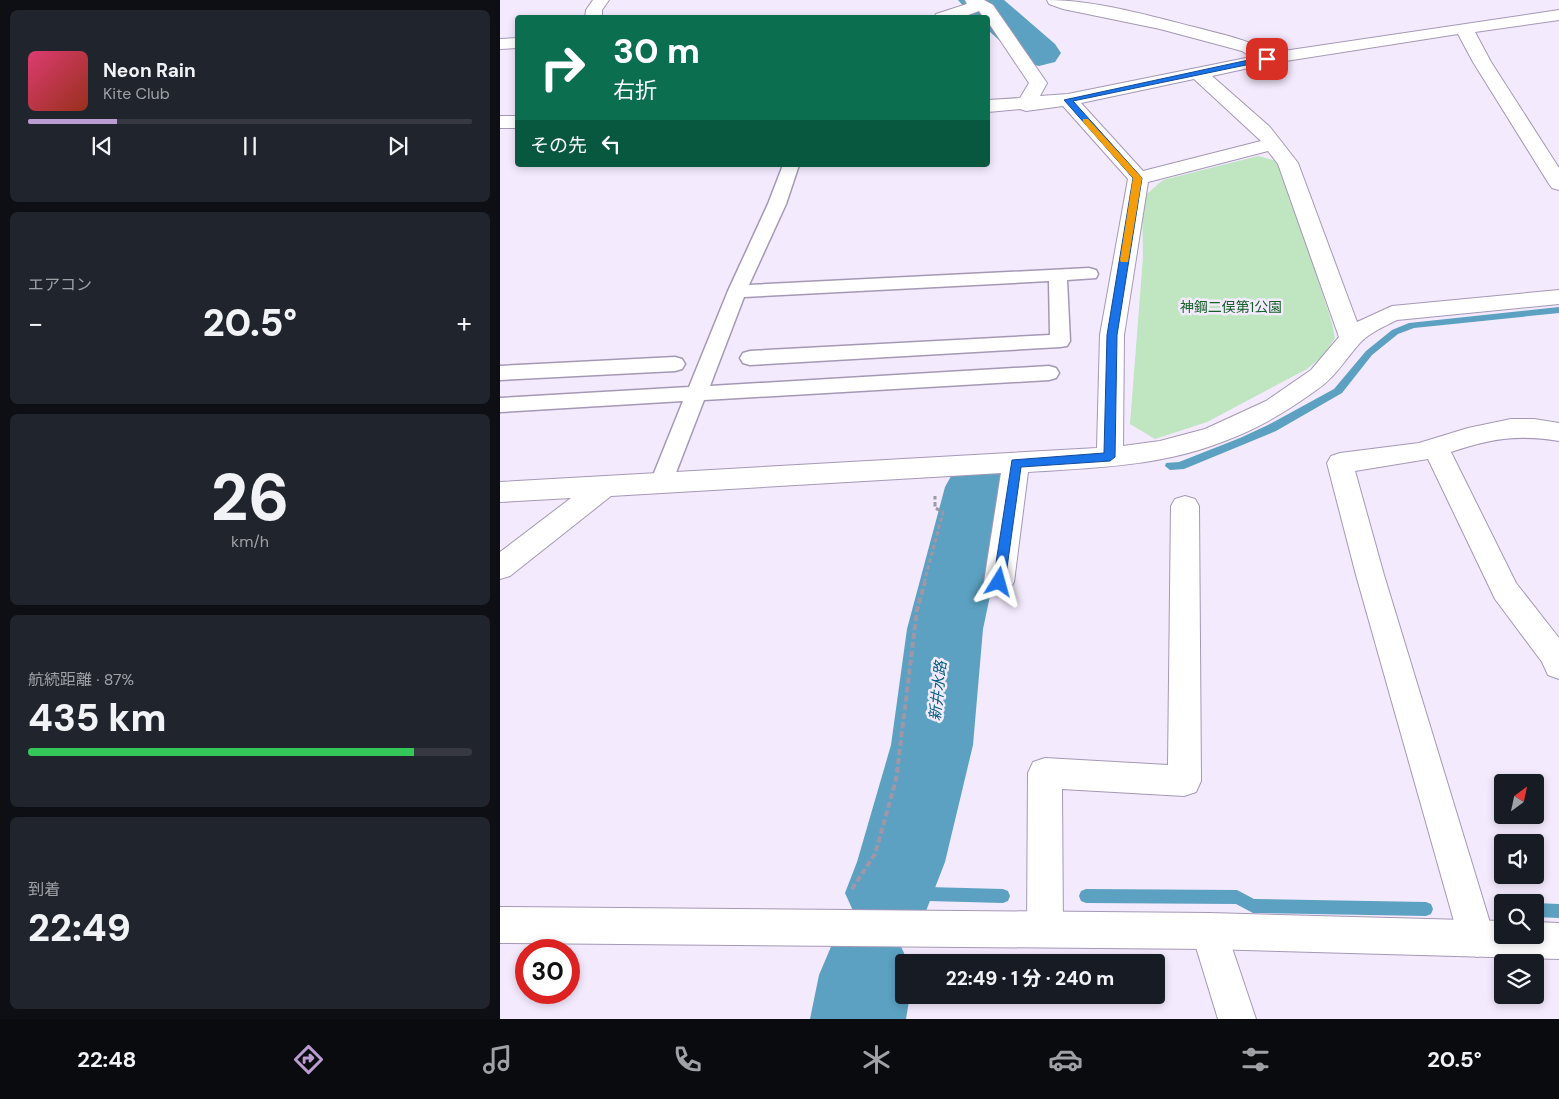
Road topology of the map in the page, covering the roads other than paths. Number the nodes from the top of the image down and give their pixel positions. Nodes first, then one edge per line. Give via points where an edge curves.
1 (601, 0) edge
2 (1055, 0) edge
3 (977, 2) edge
4 (593, 15) edge
5 (949, 15) edge
6 (990, 15) edge
7 (990, 16) edge
8 (1559, 16) edge
9 (1464, 28) junction
10 (515, 43) edge
11 (500, 44) edge
12 (1267, 59) junction
13 (1198, 73) junction
14 (1068, 100) junction
15 (1026, 105) junction
16 (990, 106) edge
17 (500, 122) edge
18 (515, 122) edge
19 (1272, 144) junction
20 (790, 167) edge
21 (1138, 178) junction
22 (1559, 184) edge
23 (1089, 274) dead end
24 (1058, 275) junction
25 (737, 291) junction
26 (1559, 297) edge
27 (1351, 338) junction
28 (750, 358) dead end
29 (675, 364) dead end
30 (500, 373) edge
31 (1049, 373) dead end
32 (696, 395) junction
33 (500, 406) edge
34 (1559, 432) edge
35 (1435, 447) junction
36 (1110, 457) junction
37 (1016, 463) junction
38 (661, 483) junction
39 (604, 486) junction
40 (500, 492) edge
41 (1185, 506) dead end
42 (500, 568) edge
43 (999, 582) dead end
44 (1559, 666) edge
45 (500, 925) edge
46 (1045, 929) junction
47 (1209, 931) junction
48 (1476, 939) junction
49 (1559, 941) edge
50 (1237, 1019) edge

1 - 4 street
2 - 12 street via 1248,47
3 - 5 street
3 - 6 street
7 - 15 street via 1038,83
8 - 9 street
9 - 12 street
9 - 22 street
10 - 11 street
12 - 13 street
13 - 14 street
13 - 19 street via 1263,131
14 - 15 street
14 - 21 street
15 - 16 street
17 - 18 street
19 - 21 street
19 - 27 street via 1288,163
20 - 25 lane
21 - 36 street via 1112,335
23 - 24 lane
24 - 25 lane
24 - 28 lane via 1060,342
25 - 32 lane
26 - 27 street via 1392,313 1369,324
27 - 36 street via 1320,376 1275,407 1213,436 1160,450
29 - 30 lane
31 - 32 lane
32 - 33 lane
32 - 38 lane
34 - 35 street via 1511,428
35 - 44 street via 1505,591 1555,656
35 - 48 street via 1340,463
36 - 37 street
37 - 38 street
37 - 43 street
38 - 39 street
39 - 40 street
39 - 42 street
41 - 46 street via 1184,780 1045,773
45 - 46 street
46 - 47 street
47 - 48 street
47 - 50 street
48 - 49 street

